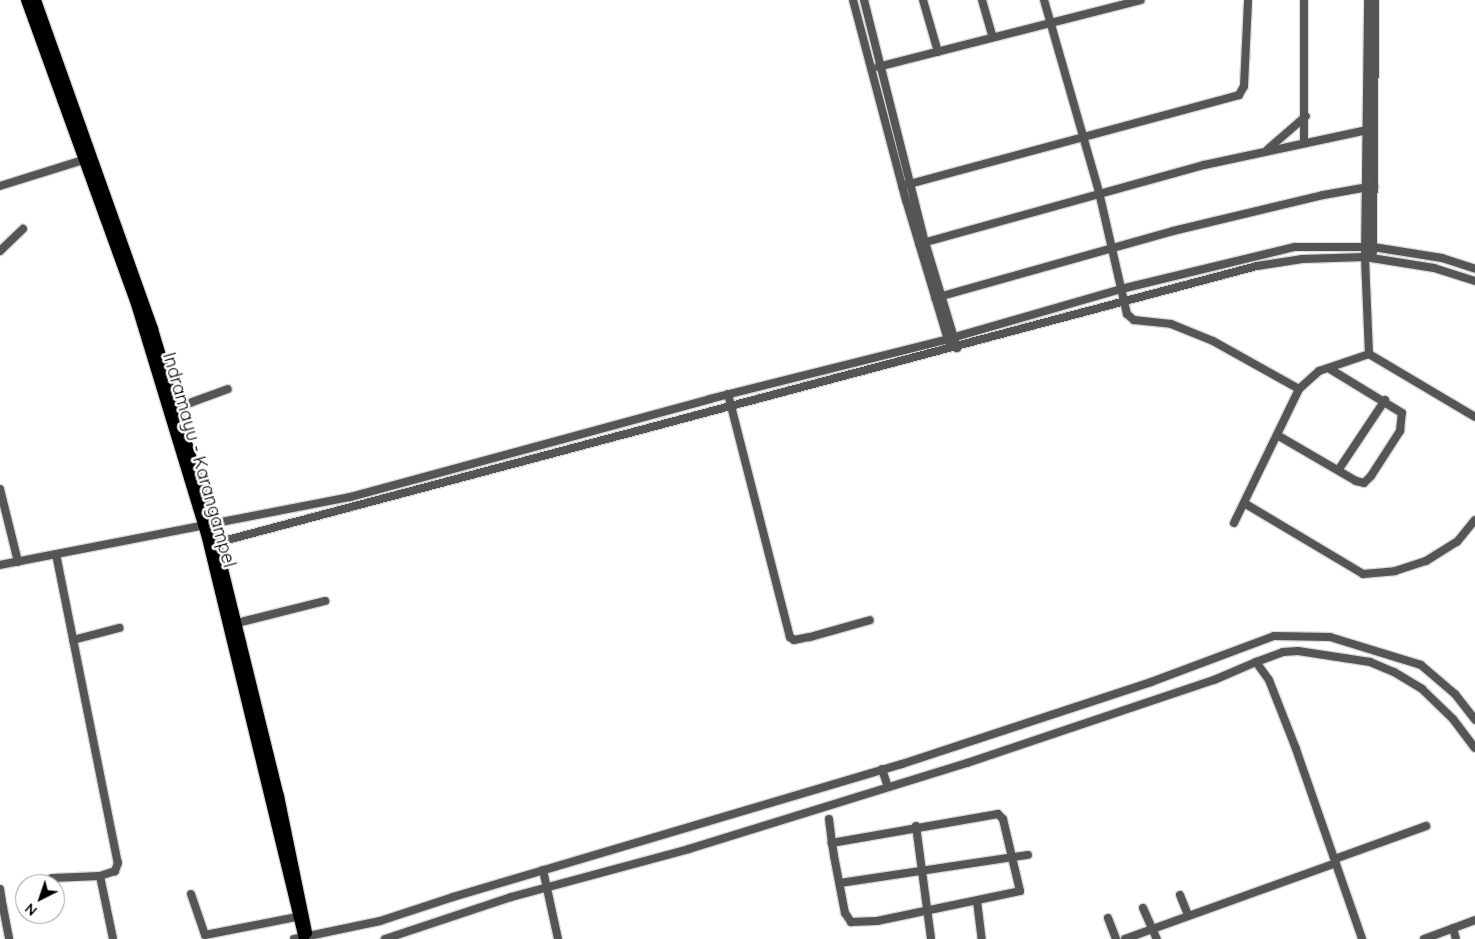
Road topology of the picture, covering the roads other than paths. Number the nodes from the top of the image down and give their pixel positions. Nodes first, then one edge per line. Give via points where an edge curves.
1 (853, 0) edge
2 (864, 0) edge
3 (923, 0) edge
4 (982, 0) edge
5 (1044, 0) edge
6 (1141, 0) edge
7 (1248, 0) edge
8 (1304, 0) edge
9 (1368, 0) edge
10 (1376, 0) edge
11 (31, 1) edge
12 (1051, 23) junction
13 (992, 36) junction
14 (938, 52) junction
15 (882, 66) junction
16 (871, 69) junction
17 (1306, 116) junction
18 (1367, 130) junction
19 (1082, 135) junction
20 (1304, 143) junction
21 (1266, 150) junction
22 (87, 156) junction
23 (907, 185) junction
24 (0, 186) edge
25 (1370, 186) junction
26 (1099, 192) junction
27 (24, 229) dead end
28 (922, 243) junction
29 (1370, 247) junction
30 (1112, 249) junction
31 (0, 251) edge
32 (1369, 258) junction
33 (1475, 269) edge
34 (1475, 281) edge
35 (1121, 289) junction
36 (938, 297) junction
37 (1124, 303) junction
38 (950, 339) junction
39 (954, 349) junction
40 (1369, 354) junction
41 (1330, 369) junction
42 (228, 389) dead end
43 (1298, 389) junction
44 (728, 394) junction
45 (1385, 400) junction
46 (687, 405) junction
47 (176, 408) junction
48 (730, 408) junction
49 (692, 417) junction
50 (1475, 417) edge
51 (1277, 435) junction
52 (1339, 470) junction
53 (0, 489) edge
54 (1244, 503) junction
55 (1475, 520) edge
56 (1234, 523) dead end
57 (209, 527) junction
58 (1472, 528) edge
59 (213, 544) junction
60 (56, 554) junction
61 (18, 562) junction
62 (0, 565) edge
63 (324, 601) dead end
64 (870, 620) dead end
65 (237, 623) junction
66 (119, 628) dead end
67 (72, 640) junction
68 (1256, 662) junction
69 (1475, 720) edge
70 (1475, 748) edge
71 (883, 771) junction
72 (887, 785) junction
73 (828, 819) dead end
74 (916, 826) junction
75 (1426, 826) dead end
76 (832, 843) junction
77 (1028, 855) dead end
78 (1014, 857) junction
79 (1335, 861) junction
80 (923, 870) junction
81 (100, 876) junction
82 (65, 877) edge
83 (545, 880) junction
84 (840, 883) junction
85 (0, 889) edge
86 (191, 894) dead end
87 (1180, 895) dead end
88 (976, 901) junction
89 (2, 907) edge
90 (1143, 908) dead end
91 (927, 911) junction
92 (1188, 914) junction
93 (297, 917) junction
94 (1108, 918) dead end
95 (1475, 920) edge
96 (1152, 928) junction
97 (1452, 928) junction
98 (303, 938) edge
99 (9, 939) edge
100 (113, 939) edge
101 (385, 939) edge
102 (558, 939) edge
103 (931, 939) edge
104 (982, 939) edge
105 (1116, 939) edge
106 (1125, 939) edge
107 (1157, 939) edge
108 (1362, 939) edge
109 (1424, 939) edge
110 (1456, 939) edge

1 - 16 street
2 - 15 street
3 - 14 street
4 - 13 street
5 - 12 street
6 - 12 street
7 - 19 street via 1244,86 1238,95
8 - 17 street
9 - 18 street
10 - 25 street
11 - 22 main road, Indramayu - Karangampel
12 - 13 street
12 - 19 street
13 - 14 street
14 - 15 street
15 - 16 street
15 - 23 street
16 - 23 street
17 - 20 street
17 - 21 street
18 - 20 street
18 - 25 street
19 - 23 street
19 - 26 street
20 - 21 street
21 - 26 street
22 - 24 street
22 - 47 main road via 153,330
22 - 57 main road, Indramayu - Karangampel
23 - 28 street
25 - 29 street
25 - 30 street
26 - 28 street
26 - 30 street
27 - 31 street
28 - 36 street
29 - 32 street
29 - 33 street via 1442,258
29 - 35 street via 1295,247
30 - 35 street
30 - 36 street
32 - 34 street via 1434,268
32 - 37 street via 1302,259 1257,266
32 - 40 street via 1366,266
35 - 37 street
35 - 38 street
36 - 38 street
37 - 39 street
37 - 43 street via 1127,314 1134,320 1171,324 1213,340
38 - 39 street
38 - 44 street
39 - 48 street
40 - 41 street
40 - 50 street
41 - 43 street via 1313,374
41 - 45 street
42 - 47 street
43 - 51 street
44 - 46 street
44 - 48 street
45 - 52 street
45 - 52 street via 1402,413 1403,424 1371,476 1361,483
46 - 49 street
46 - 57 street via 350,497
47 - 57 main road
48 - 49 street
48 - 64 street via 790,636 794,640 810,637
49 - 59 street
51 - 52 street
51 - 54 street
53 - 61 street
54 - 56 street
54 - 58 street via 1363,574 1395,571 1426,561 1457,542
55 - 58 street
57 - 59 main road, Indramayu - Karangampel
57 - 60 street
59 - 65 main road, Indramayu - Karangampel
59 - 93 main road, Indramayu - Karangampel
60 - 61 street
60 - 67 street
61 - 62 street
63 - 65 street
65 - 98 main road, Indramayu - Karangampel
66 - 67 street
67 - 81 street via 118,863 115,871
68 - 70 street via 1283,652 1298,651 1378,665 1438,702
68 - 72 street via 1153,701
68 - 79 street via 1269,680
69 - 71 street via 1455,694 1421,665 1330,637 1285,634 1248,643 1151,682
71 - 72 street
71 - 83 street
72 - 83 street
73 - 76 street
74 - 76 street
74 - 78 street via 998,814 1003,819
74 - 80 street
75 - 79 street
76 - 84 street
77 - 78 street
78 - 80 street
78 - 88 street via 1019,893
79 - 92 street via 1217,908
79 - 108 street
80 - 84 street
80 - 91 street
81 - 82 street
81 - 100 street
83 - 98 street via 354,929
83 - 101 street
83 - 102 street
84 - 91 street via 846,913 854,923
85 - 89 street
86 - 93 street via 205,935
87 - 92 street
88 - 91 street
88 - 104 street
89 - 99 street
90 - 96 street
91 - 103 street
92 - 96 street
93 - 98 main road, Indramayu - Karangampel
94 - 105 street
95 - 97 street
96 - 106 street
96 - 107 street
97 - 109 street
97 - 110 street

